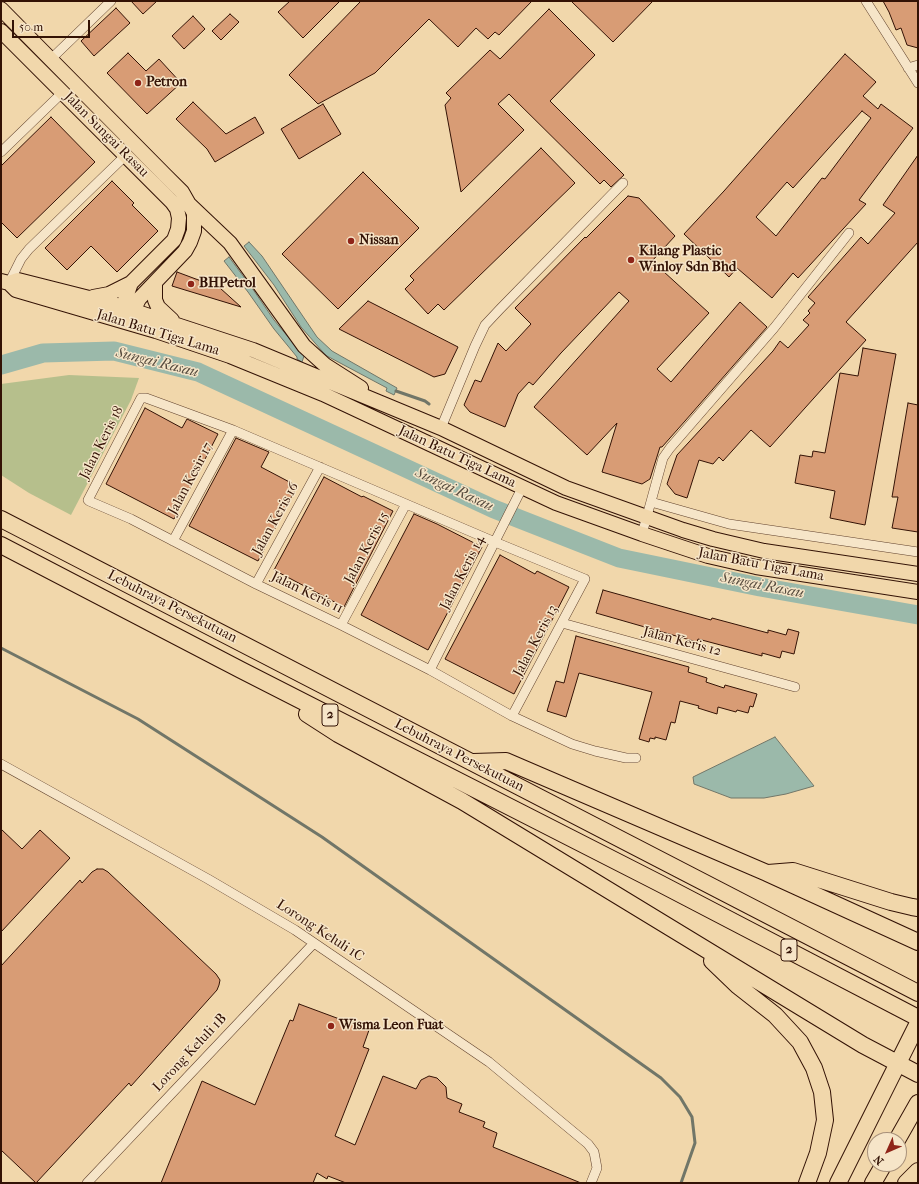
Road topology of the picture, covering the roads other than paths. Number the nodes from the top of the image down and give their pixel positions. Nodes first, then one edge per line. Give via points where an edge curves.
1 (111, 1) edge
2 (866, 1) edge
3 (1, 9) edge
4 (1, 31) edge
5 (51, 59) junction
6 (918, 65) edge
7 (908, 68) junction
8 (918, 83) edge
9 (63, 92) junction
10 (1, 152) edge
11 (126, 155) junction
12 (623, 183) dead end
13 (190, 205) junction
14 (850, 233) dead end
15 (5, 282) edge
16 (131, 283) junction
17 (155, 283) junction
18 (91, 298) junction
19 (127, 308) junction
20 (123, 322) junction
21 (180, 326) junction
22 (390, 407) junction
23 (441, 428) junction
24 (233, 430) junction
25 (320, 467) junction
26 (522, 488) junction
27 (88, 500) joint
28 (651, 502) junction
29 (406, 504) junction
30 (647, 517) junction
31 (1, 519) edge
32 (642, 534) junction
33 (173, 541) junction
34 (495, 542) junction
35 (1, 545) edge
36 (918, 552) edge
37 (918, 574) edge
38 (256, 584) junction
39 (918, 592) edge
40 (562, 623) junction
41 (342, 625) junction
42 (241, 670) junction
43 (430, 670) junction
44 (795, 687) dead end
45 (512, 716) junction
46 (636, 758) dead end
47 (471, 762) junction
48 (1, 764) edge
49 (767, 873) junction
50 (918, 908) edge
51 (691, 940) junction
52 (918, 942) edge
53 (314, 943) junction
54 (918, 993) edge
55 (918, 1018) edge
56 (918, 1023) edge
57 (898, 1064) junction
58 (918, 1074) edge
59 (918, 1103) edge
60 (902, 1132) edge
61 (918, 1171) edge
62 (879, 1172) edge
63 (88, 1183) edge
64 (591, 1183) edge
65 (807, 1183) edge
66 (838, 1183) edge
67 (873, 1183) edge
68 (906, 1183) edge

1 - 5 street
2 - 7 street
3 - 5 main road, Jalan Sungai Rasau
4 - 9 main road, Jalan Sungai Rasau
5 - 13 main road, Jalan Sungai Rasau via 182,192
6 - 7 street
7 - 8 street
9 - 10 street
9 - 11 main road, Jalan Sungai Rasau
11 - 15 street via 29,249
11 - 16 main road, Jalan Sungai Rasau via 172,202 179,218 174,240
12 - 23 street via 485,325
13 - 17 main road via 195,223 190,242 183,254
13 - 22 main road via 230,243 304,346 325,365
14 - 28 street via 774,328 670,448 663,458
15 - 18 main road, Jalan Batu Tiga Lama via 18,280
15 - 20 main road, Jalan Batu Tiga Lama via 16,290
16 - 18 main road via 109,294
16 - 19 main road
17 - 19 main road
17 - 21 main road via 154,300 158,307
18 - 19 main road, Jalan Batu Tiga Lama
19 - 20 main road
19 - 21 main road, Jalan Batu Tiga Lama
20 - 26 main road, Jalan Batu Tiga Lama via 230,356 323,394
21 - 22 main road, Jalan Batu Tiga Lama via 253,350
22 - 23 main road, Jalan Batu Tiga Lama
23 - 30 main road, Jalan Batu Tiga Lama via 566,488
24 - 25 street
24 - 27 street, Jalan Keris 18 via 141,398
24 - 33 street, Jalan Kesir 17
25 - 29 street
25 - 38 street, Jalan Keris 16
26 - 32 main road, Jalan Batu Tiga Lama
26 - 34 street, Jalan Keris 14
27 - 33 street, Jalan Keris 11
28 - 30 street
28 - 36 street via 729,524
29 - 34 street
29 - 41 street, Jalan Keris 15
30 - 32 street
30 - 37 main road, Jalan Batu Tiga Lama via 713,539 764,551
31 - 47 highway, Lebuhraya Persekutuan / 2
32 - 39 main road, Jalan Batu Tiga Lama via 708,556 756,567
33 - 38 street, Jalan Keris 11
34 - 40 street, Jalan Keris 13 via 585,579
34 - 43 street, Jalan Keris 14
35 - 42 highway, Lebuhraya Persekutuan / 2
38 - 41 street, Jalan Keris 11
40 - 44 street, Jalan Keris 12
40 - 45 street, Jalan Keris 13
41 - 43 street, Jalan Keris 11
42 - 51 highway via 338,734 462,801
42 - 55 highway, Lebuhraya Persekutuan / 2
43 - 45 street, Jalan Keris 11
45 - 46 street, Jalan Keris 11 via 578,746 626,758
47 - 49 highway via 506,761
47 - 54 highway, Lebuhraya Persekutuan / 2
48 - 53 street, Lorong Keluli 1C via 208,879
49 - 50 highway via 793,871
49 - 52 highway
51 - 57 highway via 863,1046
51 - 65 highway via 738,986 775,1015 800,1042 814,1068 822,1092 825,1120 818,1153
53 - 63 street, Lorong Keluli 1B
53 - 64 street, Lorong Keluli 1C via 489,1062 588,1144 594,1152 597,1168
56 - 57 highway
57 - 58 highway
57 - 66 highway
59 - 60 highway
61 - 68 highway
62 - 67 highway

